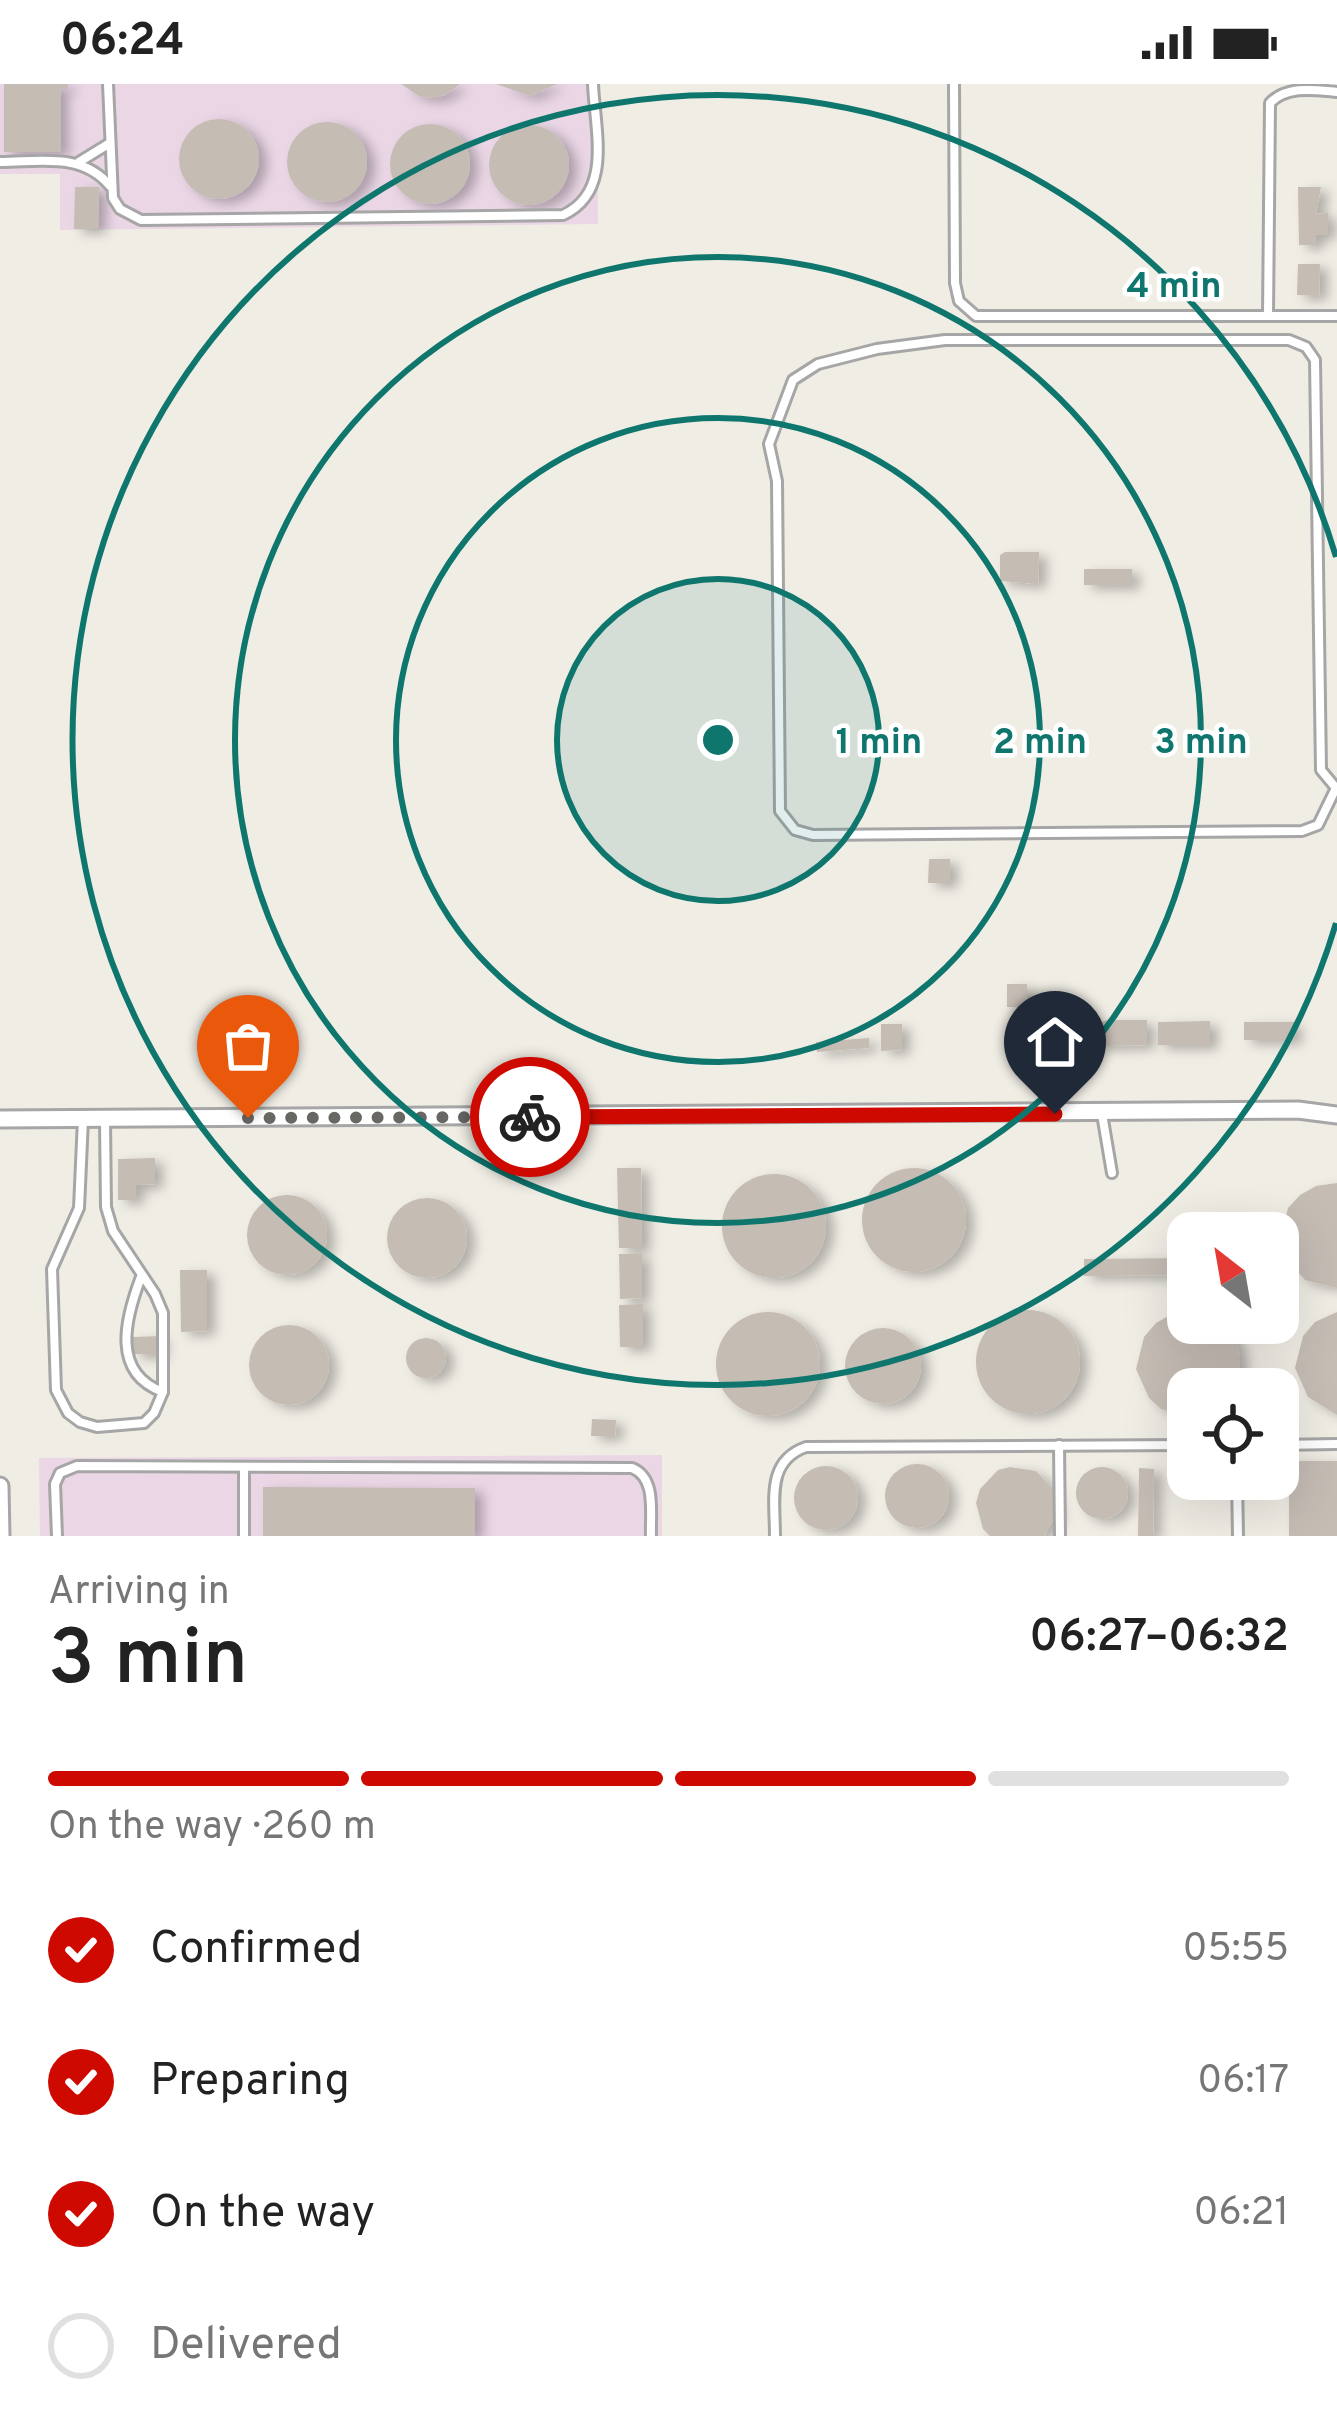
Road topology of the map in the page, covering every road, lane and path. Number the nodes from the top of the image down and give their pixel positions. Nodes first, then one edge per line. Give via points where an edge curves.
1 (108, 84) edge
2 (593, 84) edge
3 (954, 84) edge
4 (1337, 92) edge
5 (110, 143) junction
6 (0, 162) edge
7 (78, 162) junction
8 (110, 187) junction
9 (1268, 316) junction
10 (1337, 316) edge
11 (1336, 788) edge
12 (1337, 1099) edge
13 (1298, 1111) junction
14 (1102, 1114) junction
15 (1337, 1114) edge
16 (0, 1119) edge
17 (83, 1119) junction
18 (105, 1119) junction
19 (1112, 1173) dead end
20 (141, 1276) junction
21 (164, 1392) junction
22 (1299, 1444) edge
23 (1337, 1444) edge
24 (1059, 1445) junction
25 (1167, 1445) edge
26 (244, 1468) junction
27 (0, 1486) edge
28 (1238, 1500) edge
29 (1, 1536) edge
30 (57, 1536) edge
31 (244, 1536) edge
32 (651, 1536) edge
33 (775, 1536) edge
34 (1060, 1536) edge
35 (1238, 1536) edge

1 - 5 lane
2 - 8 lane via 594,188 563,215 141,220 120,209
3 - 9 lane via 955,283 959,301 976,316
4 - 9 lane via 1306,89 1270,103
5 - 7 lane
5 - 8 lane
6 - 7 lane
7 - 8 lane
9 - 10 lane
11 - 11 lane via 1321,770 1315,360 1306,346 945,340 818,364 794,380 769,444 777,481 780,811 795,830 1302,831 1318,825
12 - 13 street
13 - 14 street
13 - 15 street
14 - 18 street
14 - 19 lane
16 - 17 street
17 - 18 street
17 - 21 lane via 79,1208 52,1269 56,1390 68,1413 97,1427 144,1423
18 - 20 lane via 106,1207
20 - 21 lane via 163,1313
20 - 21 lane via 128,1315 129,1361 140,1381
22 - 23 lane
24 - 25 lane
24 - 33 lane via 799,1449 776,1476
24 - 34 lane
26 - 30 lane via 71,1467 55,1484
26 - 31 lane
26 - 32 lane via 632,1468 648,1481
27 - 29 street
28 - 35 lane

